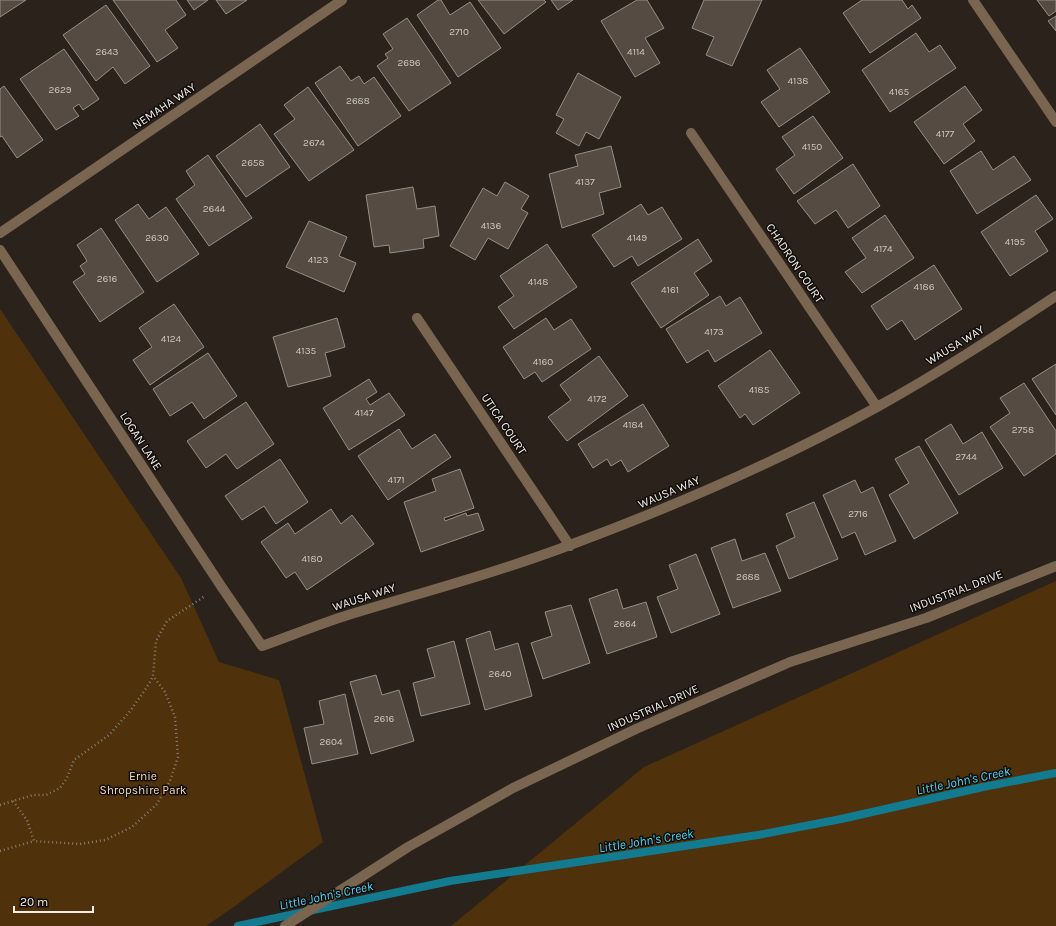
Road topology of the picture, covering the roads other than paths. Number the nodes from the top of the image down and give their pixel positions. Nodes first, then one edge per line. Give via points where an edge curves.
1 (342, 0) edge
2 (973, 0) edge
3 (1056, 122) edge
4 (691, 134) dead end
5 (0, 233) edge
6 (0, 250) edge
7 (1056, 296) edge
8 (417, 318) dead end
9 (877, 407) junction
10 (570, 546) junction
11 (1056, 566) edge
12 (262, 646) joint
13 (285, 926) edge

1 - 5 street, NEMAHA WAY
2 - 3 street
4 - 9 street, CHADRON COURT
6 - 12 street, LOGAN LANE
7 - 9 street, WAUSA WAY via 978,347
8 - 10 street, UTICA COURT
9 - 10 street, WAUSA WAY via 681,502
10 - 12 street, WAUSA WAY via 342,617
11 - 13 street, INDUSTRIAL DRIVE via 926,618 790,662 636,729 513,788 408,847

